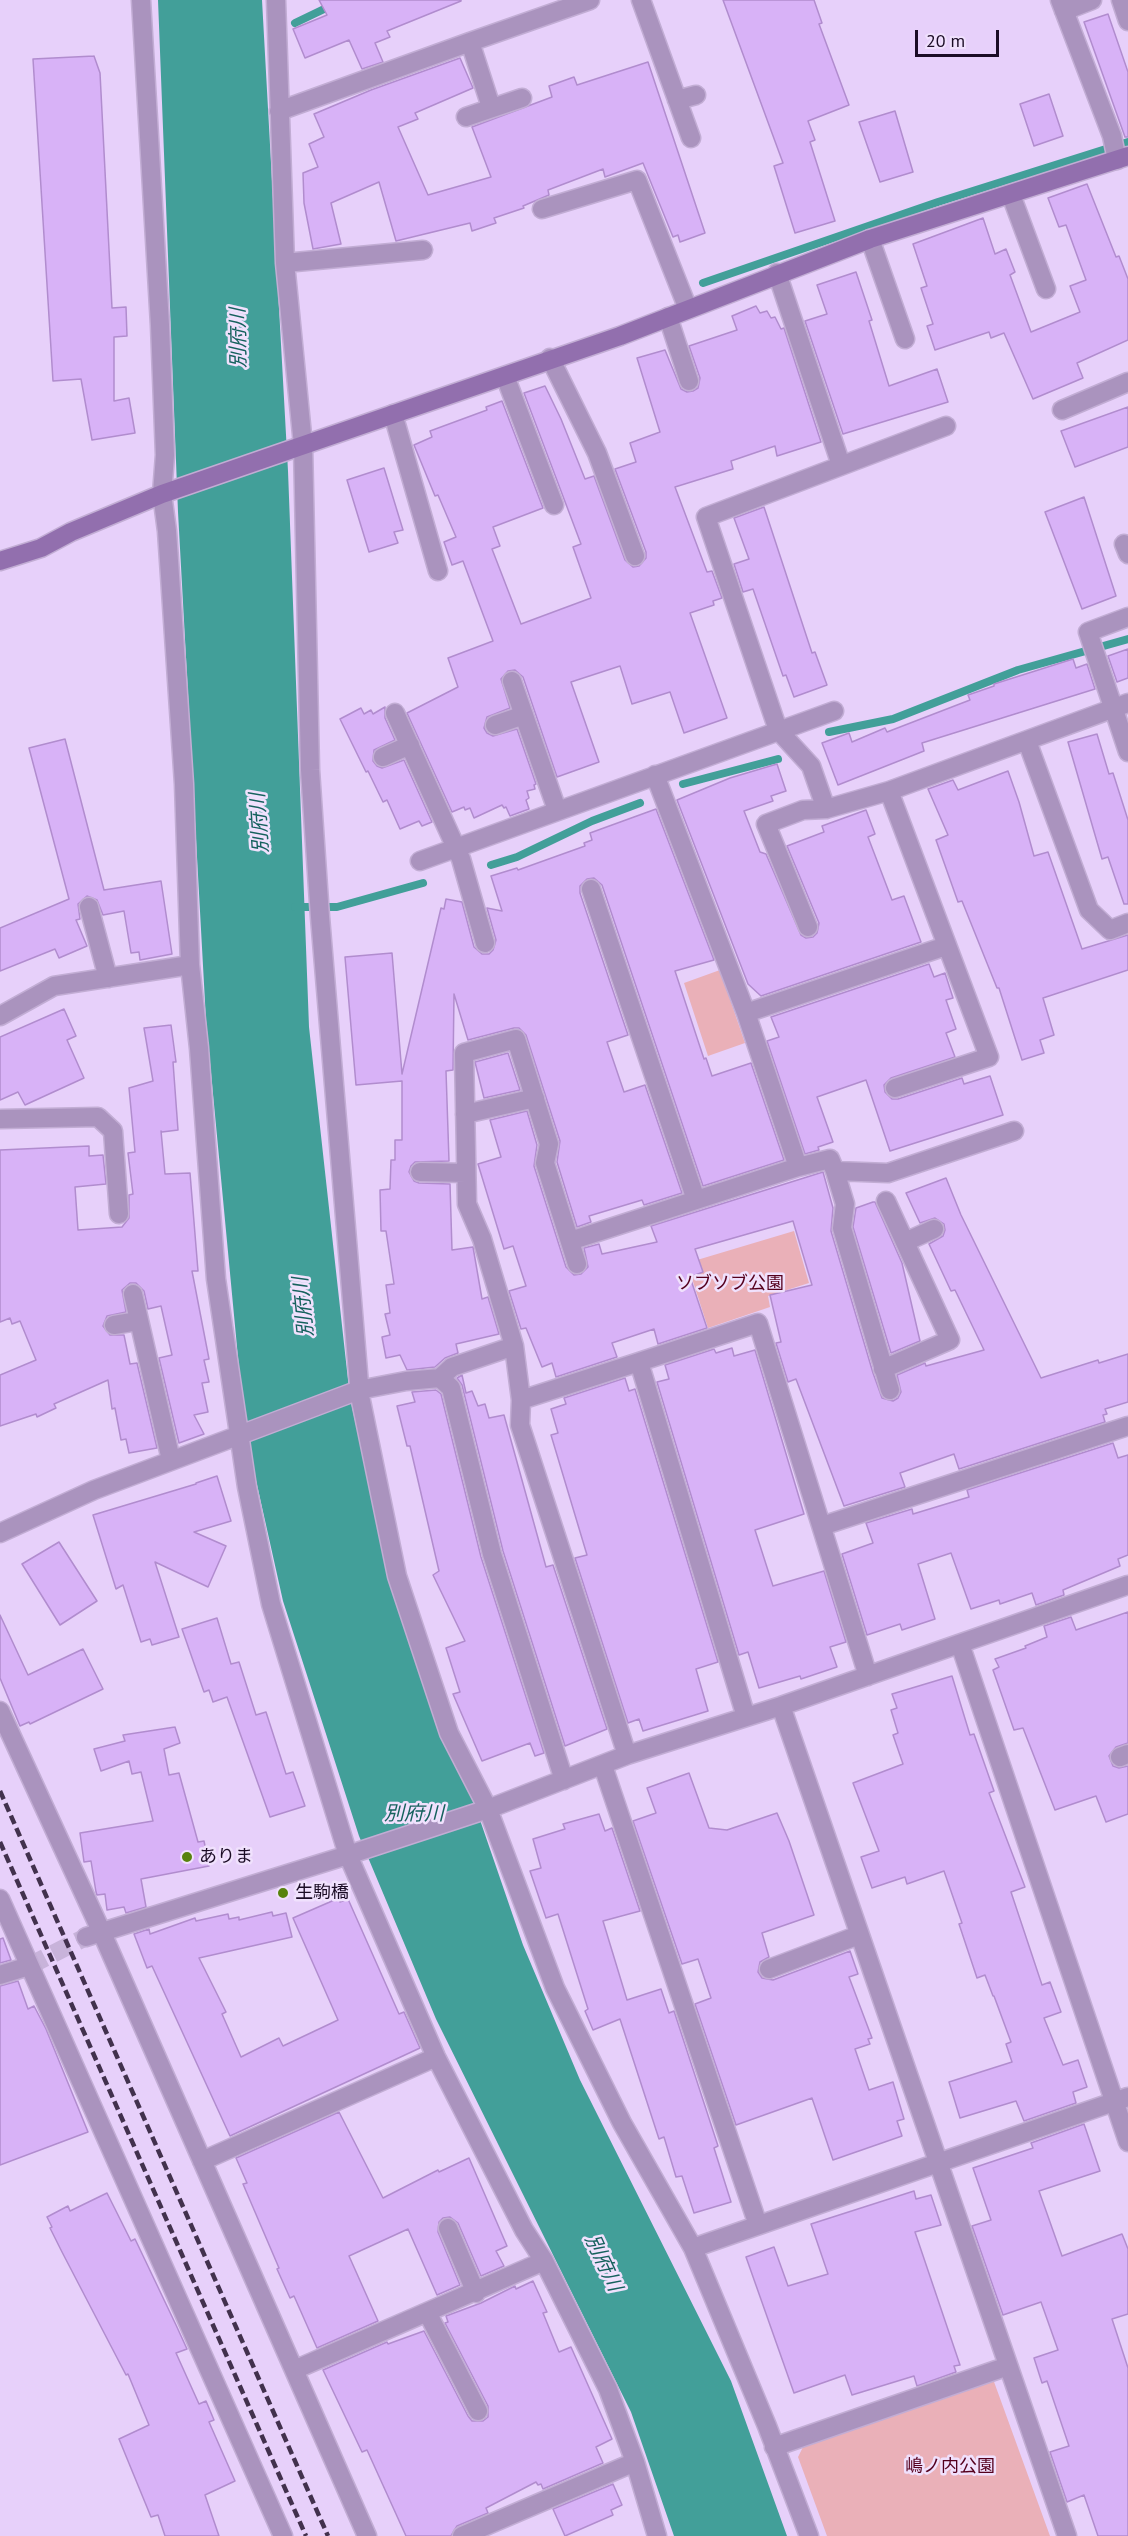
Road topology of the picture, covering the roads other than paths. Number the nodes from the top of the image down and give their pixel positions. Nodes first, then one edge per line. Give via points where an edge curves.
1 (141, 0) edge
2 (276, 0) edge
3 (590, 0) edge
4 (641, 0) edge
5 (1092, 0) edge
6 (1122, 0) edge
7 (1062, 6) edge
8 (1128, 21) edge
9 (470, 42) junction
10 (696, 95) dead end
11 (522, 98) dead end
12 (677, 100) junction
13 (491, 107) junction
14 (279, 111) junction
15 (466, 117) dead end
16 (691, 138) dead end
17 (1118, 150) edge
18 (1011, 195) junction
19 (542, 208) dead end
20 (870, 239) junction
21 (423, 250) dead end
22 (285, 263) junction
23 (777, 273) junction
24 (1046, 289) dead end
25 (688, 309) junction
26 (668, 317) junction
27 (904, 339) dead end
28 (550, 358) junction
29 (505, 376) junction
30 (689, 381) dead end
31 (1128, 382) edge
32 (1062, 410) dead end
33 (393, 414) junction
34 (946, 426) dead end
35 (303, 445) junction
36 (841, 465) junction
37 (162, 494) junction
38 (554, 505) dead end
39 (635, 556) dead end
40 (2, 557) edge
41 (438, 571) dead end
42 (1128, 617) edge
43 (512, 681) dead end
44 (1121, 705) edge
45 (834, 711) dead end
46 (395, 713) dead end
47 (524, 714) junction
48 (495, 725) dead end
49 (783, 734) junction
50 (1027, 741) junction
51 (410, 745) junction
52 (1128, 752) edge
53 (383, 757) dead end
54 (655, 775) junction
55 (889, 791) junction
56 (826, 808) junction
57 (557, 810) junction
58 (459, 854) junction
59 (420, 861) dead end
60 (591, 889) dead end
61 (89, 907) dead end
62 (1128, 923) edge
63 (808, 927) dead end
64 (485, 943) dead end
65 (946, 946) junction
66 (190, 965) junction
67 (108, 978) junction
68 (746, 1013) junction
69 (0, 1016) edge
70 (895, 1088) dead end
71 (535, 1098) junction
72 (465, 1114) junction
73 (0, 1119) edge
74 (1014, 1131) dead end
75 (798, 1167) junction
76 (834, 1171) junction
77 (420, 1172) dead end
78 (466, 1173) junction
79 (696, 1200) junction
80 (886, 1201) dead end
81 (119, 1214) dead end
82 (934, 1229) dead end
83 (570, 1241) junction
84 (904, 1242) junction
85 (577, 1264) dead end
86 (133, 1294) dead end
87 (138, 1321) junction
88 (114, 1325) dead end
89 (514, 1346) junction
90 (639, 1362) junction
91 (883, 1369) junction
92 (440, 1378) junction
93 (359, 1390) junction
94 (890, 1390) dead end
95 (521, 1400) junction
96 (1128, 1426) edge
97 (238, 1435) junction
98 (171, 1460) junction
99 (822, 1526) junction
100 (0, 1533) edge
101 (1128, 1586) edge
102 (960, 1644) junction
103 (868, 1676) junction
104 (781, 1706) junction
105 (0, 1711) edge
106 (746, 1717) junction
107 (627, 1755) junction
108 (605, 1775) junction
109 (564, 1780) junction
110 (488, 1809) junction
111 (348, 1855) junction
112 (0, 1899) edge
113 (94, 1935) junction
114 (859, 1935) junction
115 (29, 1965) junction
116 (769, 1969) dead end
117 (0, 1975) edge
118 (436, 2057) junction
119 (1121, 2099) edge
120 (1128, 2142) edge
121 (202, 2161) junction
122 (938, 2161) junction
123 (758, 2225) junction
124 (448, 2228) dead end
125 (693, 2248) junction
126 (544, 2261) junction
127 (476, 2293) junction
128 (428, 2313) junction
129 (1008, 2366) junction
130 (294, 2370) junction
131 (478, 2410) dead end
132 (774, 2446) junction
133 (636, 2462) junction
134 (283, 2536) edge
135 (367, 2536) edge
136 (462, 2536) edge
137 (657, 2536) edge
138 (809, 2536) edge
139 (1067, 2536) edge

1 - 37 street via 160,326 165,455
2 - 14 street
3 - 9 street
4 - 12 street
5 - 7 street
6 - 8 street
7 - 17 street
9 - 13 street
9 - 14 street
10 - 12 street
11 - 13 street
12 - 16 street
13 - 15 street
14 - 22 street
17 - 18 street
18 - 20 street
18 - 24 street
19 - 25 street via 635,172
20 - 23 street
20 - 27 street
21 - 22 street
22 - 35 street
23 - 25 street
23 - 36 street
25 - 26 street
26 - 28 street
26 - 30 street
28 - 29 street
28 - 39 street via 597,453
29 - 33 street
29 - 38 street
31 - 32 street
33 - 35 street
33 - 41 street
34 - 36 street
35 - 37 street
35 - 93 street via 310,770
36 - 49 street via 706,517
37 - 40 street via 41,548
37 - 66 street via 184,784
42 - 44 street via 1088,633
43 - 47 street
44 - 50 street
44 - 52 street
45 - 49 street
46 - 51 street
47 - 48 street
47 - 57 street
49 - 54 street
49 - 56 street via 811,766
50 - 55 street
50 - 62 street via 1089,910 1110,930
51 - 53 street
51 - 58 street
54 - 57 street
54 - 68 street
55 - 56 street
55 - 65 street
56 - 63 street via 803,810 766,824
57 - 58 street
58 - 59 street
58 - 64 street
60 - 79 street
61 - 67 street
65 - 68 street
65 - 70 street via 989,1057
66 - 67 street
66 - 97 street via 216,1279
67 - 69 street via 54,986
68 - 75 street
71 - 72 street
71 - 72 street via 516,1040 464,1053
71 - 83 street via 549,1144 545,1163
72 - 78 street
73 - 81 street via 98,1117 113,1131
74 - 76 street via 888,1173
75 - 76 street via 830,1160
75 - 79 street
76 - 91 street via 845,1204 842,1228
77 - 78 street
78 - 89 street via 466,1204 482,1239
79 - 83 street
80 - 84 street
82 - 84 street
83 - 85 street
84 - 91 street via 950,1340
86 - 87 street
87 - 88 street
87 - 98 street
89 - 92 street via 452,1367
89 - 95 street
90 - 95 street
90 - 99 street via 758,1323
90 - 106 street
91 - 94 street
92 - 93 street
92 - 109 street via 451,1388 492,1554
93 - 97 street
93 - 110 street via 397,1576 449,1733
95 - 107 street via 520,1425
96 - 99 street
97 - 98 street
97 - 111 street via 271,1604
98 - 100 street
99 - 103 street
101 - 102 street
102 - 103 street
102 - 119 street
103 - 104 street
104 - 106 street
104 - 114 street
105 - 113 street
106 - 107 street
107 - 108 street
108 - 109 street
108 - 123 street
109 - 110 street
110 - 111 street
110 - 125 street via 555,1988 622,2123
111 - 113 street
111 - 118 street
112 - 115 street
113 - 121 street
114 - 116 street
114 - 122 street
115 - 117 street
115 - 134 street
118 - 121 street
118 - 126 street via 524,2230
119 - 120 street
119 - 122 street
121 - 130 street
122 - 123 street
122 - 129 street
123 - 125 street
124 - 127 street
125 - 132 street
126 - 127 street
126 - 133 street via 608,2389
127 - 128 street
128 - 130 street
128 - 131 street
129 - 132 street
129 - 139 street
130 - 135 street
132 - 138 street
133 - 136 street
133 - 137 street

